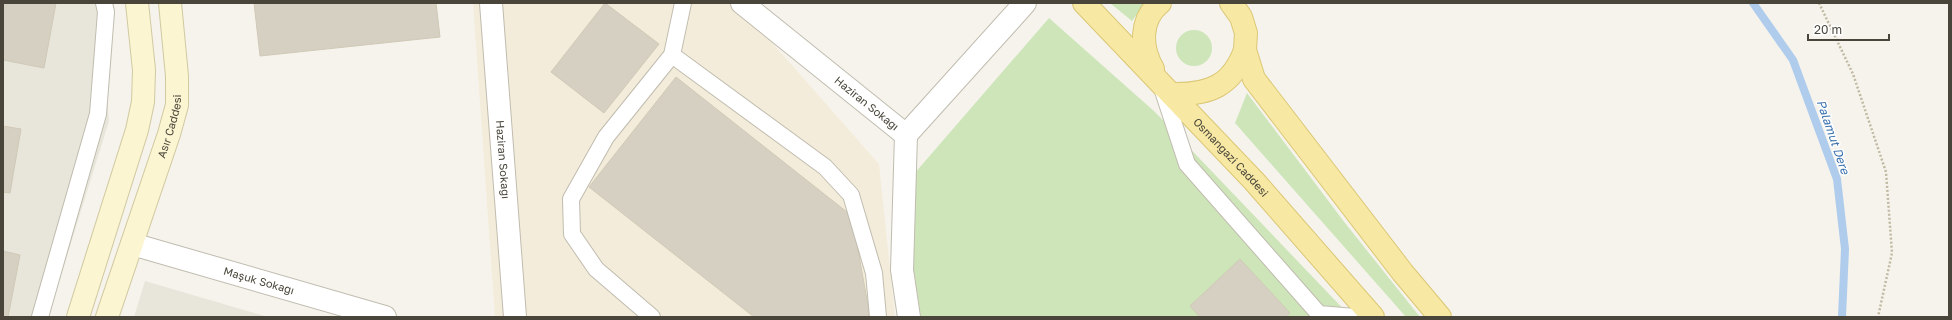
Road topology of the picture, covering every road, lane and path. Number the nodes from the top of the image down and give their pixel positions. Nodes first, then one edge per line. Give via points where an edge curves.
1 (104, 3) edge
2 (137, 3) edge
3 (170, 3) edge
4 (491, 3) edge
5 (683, 3) edge
6 (742, 3) edge
7 (1025, 3) edge
8 (1084, 3) edge
9 (1160, 3) edge
10 (1231, 3) edge
11 (1819, 3) edge
12 (1245, 50) junction
13 (672, 55) junction
14 (1166, 87) junction
15 (906, 135) junction
16 (104, 234) junction
17 (132, 244) junction
18 (40, 317) edge
19 (78, 317) edge
20 (108, 317) edge
21 (386, 317) edge
22 (515, 317) edge
23 (652, 317) edge
24 (878, 317) edge
25 (910, 317) edge
26 (1356, 317) edge
27 (1373, 317) edge
28 (1440, 317) edge
29 (1878, 317) edge

1 - 18 lane via 106,12 98,114
2 - 16 street via 144,70 143,102 137,130
3 - 17 street, Asır Caddesi via 177,76 176,105 169,134
4 - 22 street, Haziran Sokağı
5 - 13 lane
6 - 15 street, Haziran Sokağı
7 - 15 street
8 - 14 main road, Osmangazi Caddesi
9 - 14 main road via 1146,22 1143,42 1146,57
10 - 12 main road via 1243,23 1246,34
11 - 29 path via 1853,74 1886,172 1892,254
12 - 14 main road via 1239,66 1232,75 1214,88 1193,94
12 - 28 main road via 1254,79 1403,273
13 - 23 lane via 606,137 571,199 572,234 596,269
13 - 24 lane via 825,167 852,195 874,273
14 - 26 lane via 1187,164 1319,314
14 - 27 main road, Osmangazi Caddesi via 1254,181
15 - 25 street, Haziran Sokağı via 902,270
16 - 17 street
16 - 19 street
17 - 20 street, Asır Caddesi
17 - 21 street, Maşuk Sokağı

